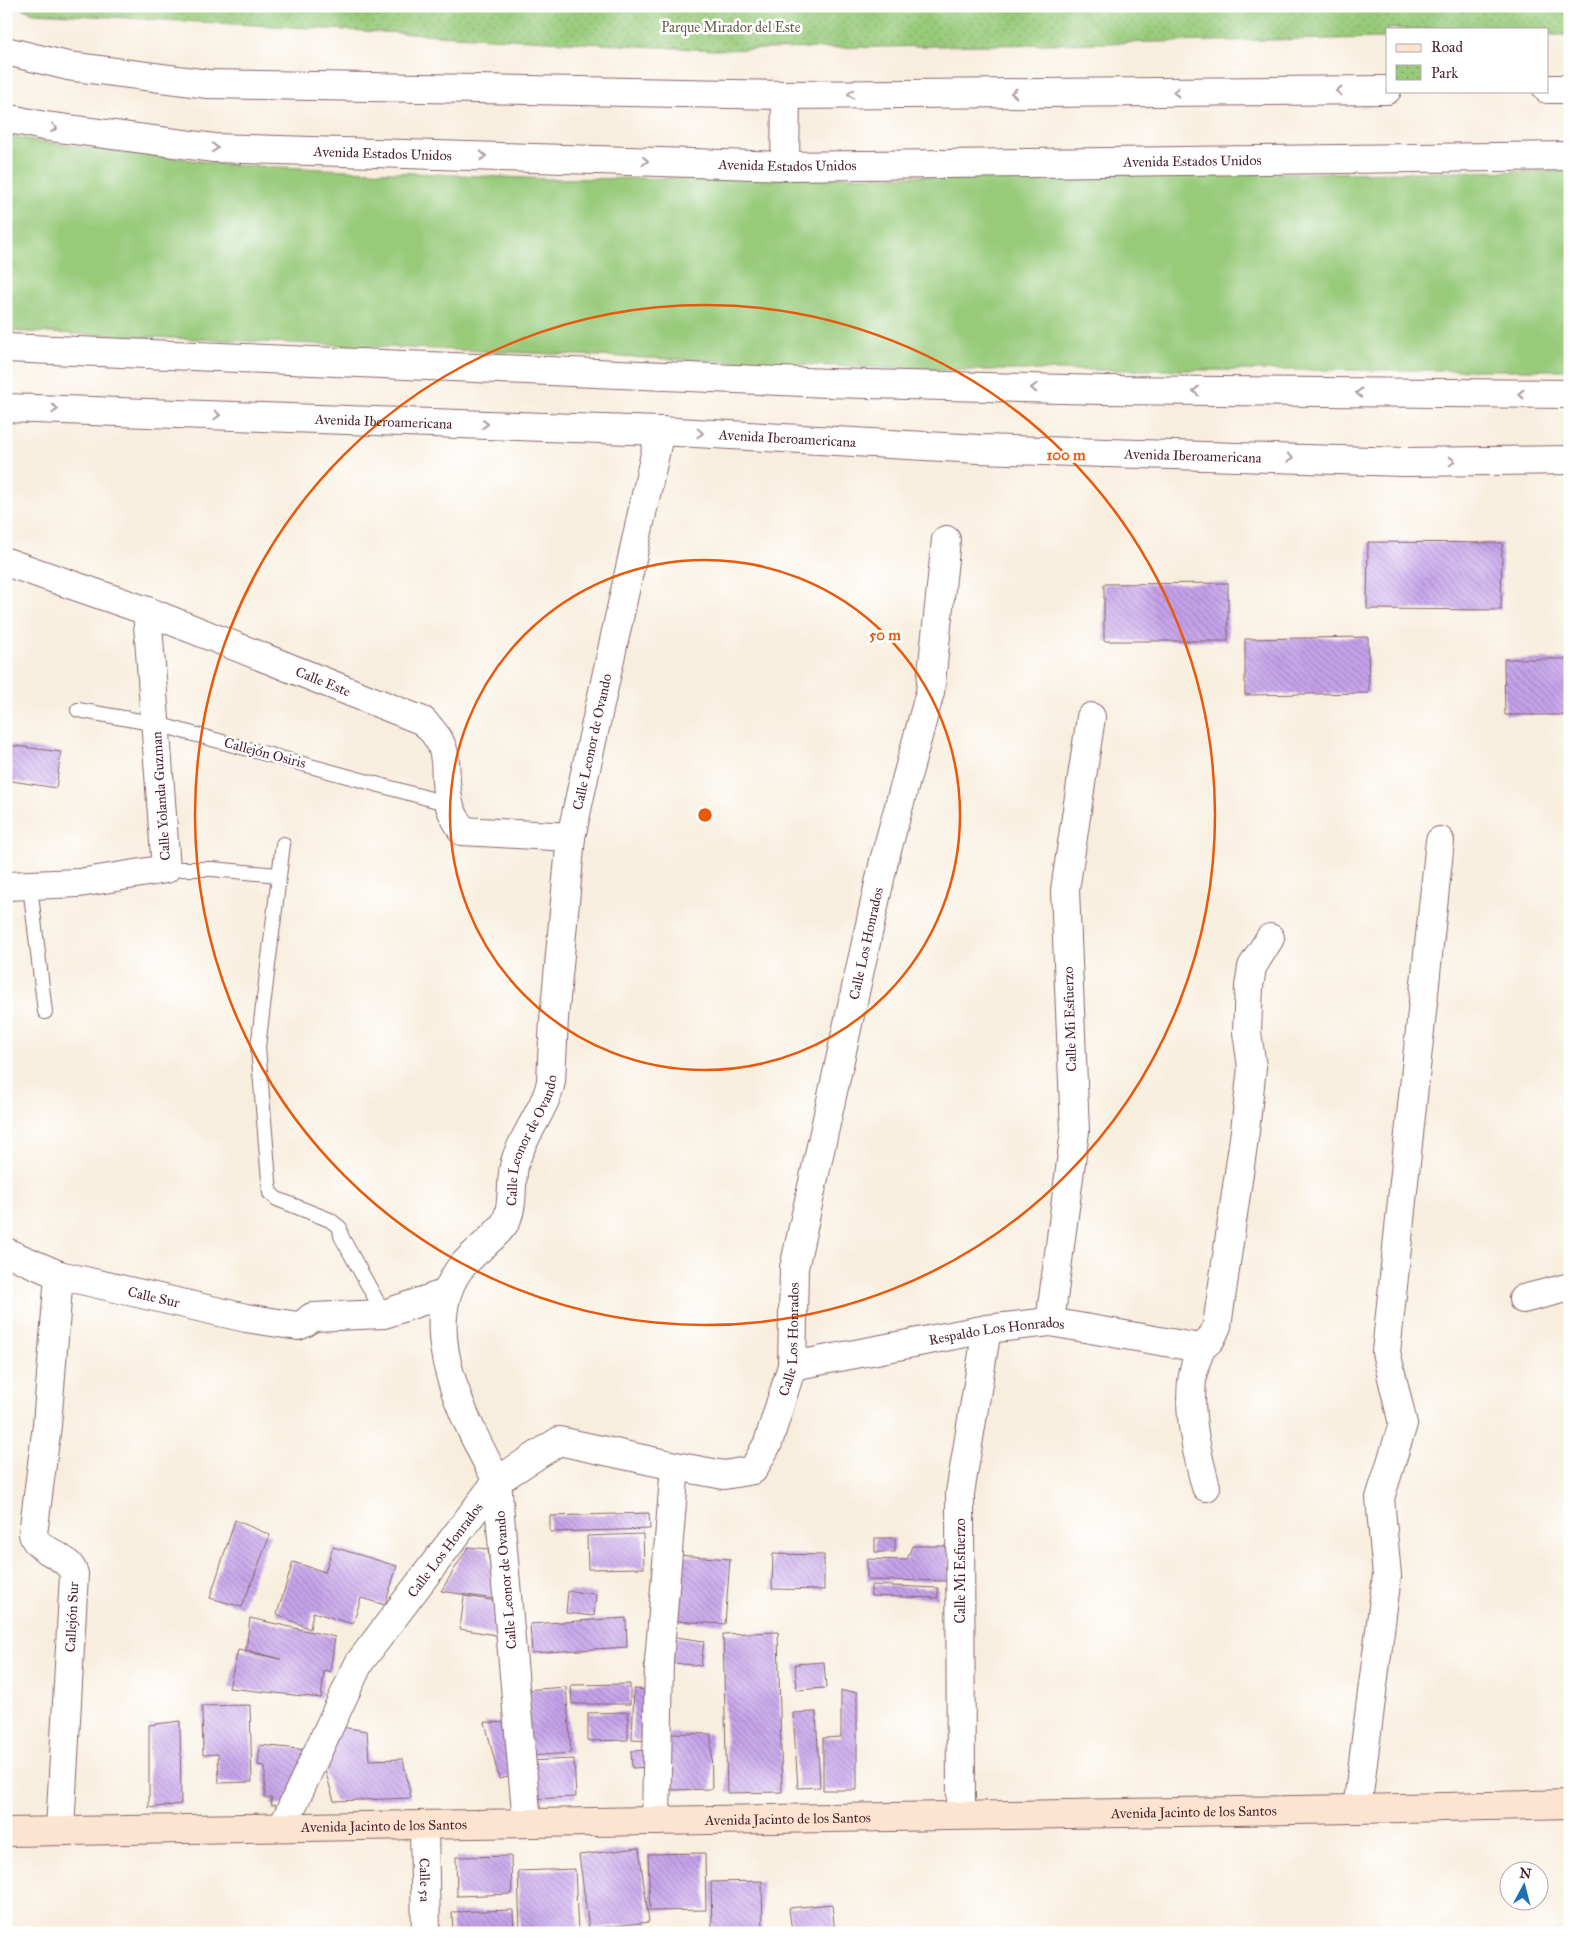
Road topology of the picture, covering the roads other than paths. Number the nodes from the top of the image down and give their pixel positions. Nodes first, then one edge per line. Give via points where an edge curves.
1 (6, 51) edge
2 (1548, 89) edge
3 (1570, 89) edge
4 (1386, 90) edge
5 (786, 95) junction
6 (6, 118) edge
7 (1570, 156) edge
8 (785, 166) junction
9 (6, 348) edge
10 (1570, 394) edge
11 (6, 408) edge
12 (660, 431) junction
13 (1570, 460) edge
14 (946, 540) dead end
15 (6, 562) edge
16 (147, 611) junction
17 (78, 710) dead end
18 (1091, 717) dead end
19 (157, 724) junction
20 (449, 804) junction
21 (571, 836) junction
22 (1440, 842) dead end
23 (283, 844) dead end
24 (166, 869) junction
25 (278, 874) junction
26 (18, 886) edge
27 (1270, 938) dead end
28 (45, 1012) dead end
29 (6, 1252) edge
30 (59, 1275) junction
31 (1570, 1286) edge
32 (446, 1293) junction
33 (1523, 1299) dead end
34 (384, 1314) junction
35 (1050, 1322) junction
36 (987, 1330) junction
37 (1200, 1348) junction
38 (792, 1366) junction
39 (675, 1466) junction
40 (497, 1481) junction
41 (1206, 1487) dead end
42 (1570, 1804) edge
43 (1356, 1809) junction
44 (961, 1815) junction
45 (656, 1821) junction
46 (527, 1823) junction
47 (283, 1826) junction
48 (424, 1826) junction
49 (60, 1830) junction
50 (6, 1832) edge
51 (426, 1933) edge

1 - 5 street via 68,66 208,84
2 - 3 street
4 -> 5 street
5 - 8 street
6 -> 8 street, Avenida Estados Unidos via 214,148
7 - 8 street, Avenida Estados Unidos
10 -> 9 street via 1103,390 829,383
11 -> 12 street, Avenida Iberoamericana
12 -> 13 street, Avenida Iberoamericana via 989,449 1404,462
12 - 21 street, Calle Leonor de Ovando
14 - 38 street, Calle Los Honrados via 930,692 884,861 794,1268
15 - 16 street, Calle Este
16 - 19 street, Calle Yolanda Guzman
16 - 20 street, Calle Este via 423,721 444,748
17 - 19 lane, Callejón Osiris
18 - 35 street, Calle Mi Esfuerzo via 1065,890 1075,1131
19 - 20 lane, Callejón Osiris
19 - 24 street, Calle Yolanda Guzman
20 - 21 street, Calle Este via 462,831
21 - 32 street, Calle Leonor de Ovando via 549,1090 516,1158 507,1219 458,1270
22 - 43 street via 1386,1352 1403,1424 1380,1498 1387,1576
23 - 25 lane
24 - 25 lane, Calle Yolanda Guzman
24 - 26 street via 79,882
25 - 34 lane via 258,1047 270,1192 277,1199 330,1220 340,1228 341,1236
26 - 28 lane
27 - 37 street via 1252,967 1248,987 1252,1067 1245,1131 1217,1326 1211,1338
29 - 30 street, Calle Sur
30 - 34 street, Calle Sur via 246,1318 298,1326 312,1317
30 - 49 street, Callejón Sur via 47,1425 33,1534 36,1542 70,1564 74,1574
31 - 33 street
32 - 34 street, Calle Sur
32 - 40 street, Calle Leonor de Ovando via 441,1323 448,1364 472,1435
35 - 36 street, Respaldo Los Honrados
35 - 37 street, Respaldo Los Honrados
36 - 38 street, Respaldo Los Honrados
36 - 44 street, Calle Mi Esfuerzo via 960,1493
37 - 41 street via 1194,1368 1192,1401 1195,1447
38 - 39 street, Calle Los Honrados via 768,1443 753,1470 724,1475
39 - 40 street, Calle Los Honrados via 559,1441
39 - 45 street via 658,1660
40 - 46 street, Calle Leonor de Ovando
40 - 47 street, Calle Los Honrados via 359,1664
42 - 43 main road, Avenida Jacinto de los Santos
43 - 44 main road, Avenida Jacinto de los Santos
44 - 45 main road, Avenida Jacinto de los Santos
45 - 46 main road, Avenida Jacinto de los Santos
46 - 48 main road, Avenida Jacinto de los Santos
47 - 48 main road, Avenida Jacinto de los Santos
47 - 49 main road, Avenida Jacinto de los Santos
48 - 51 street, Calle 5a
49 - 50 main road, Avenida Jacinto de los Santos

